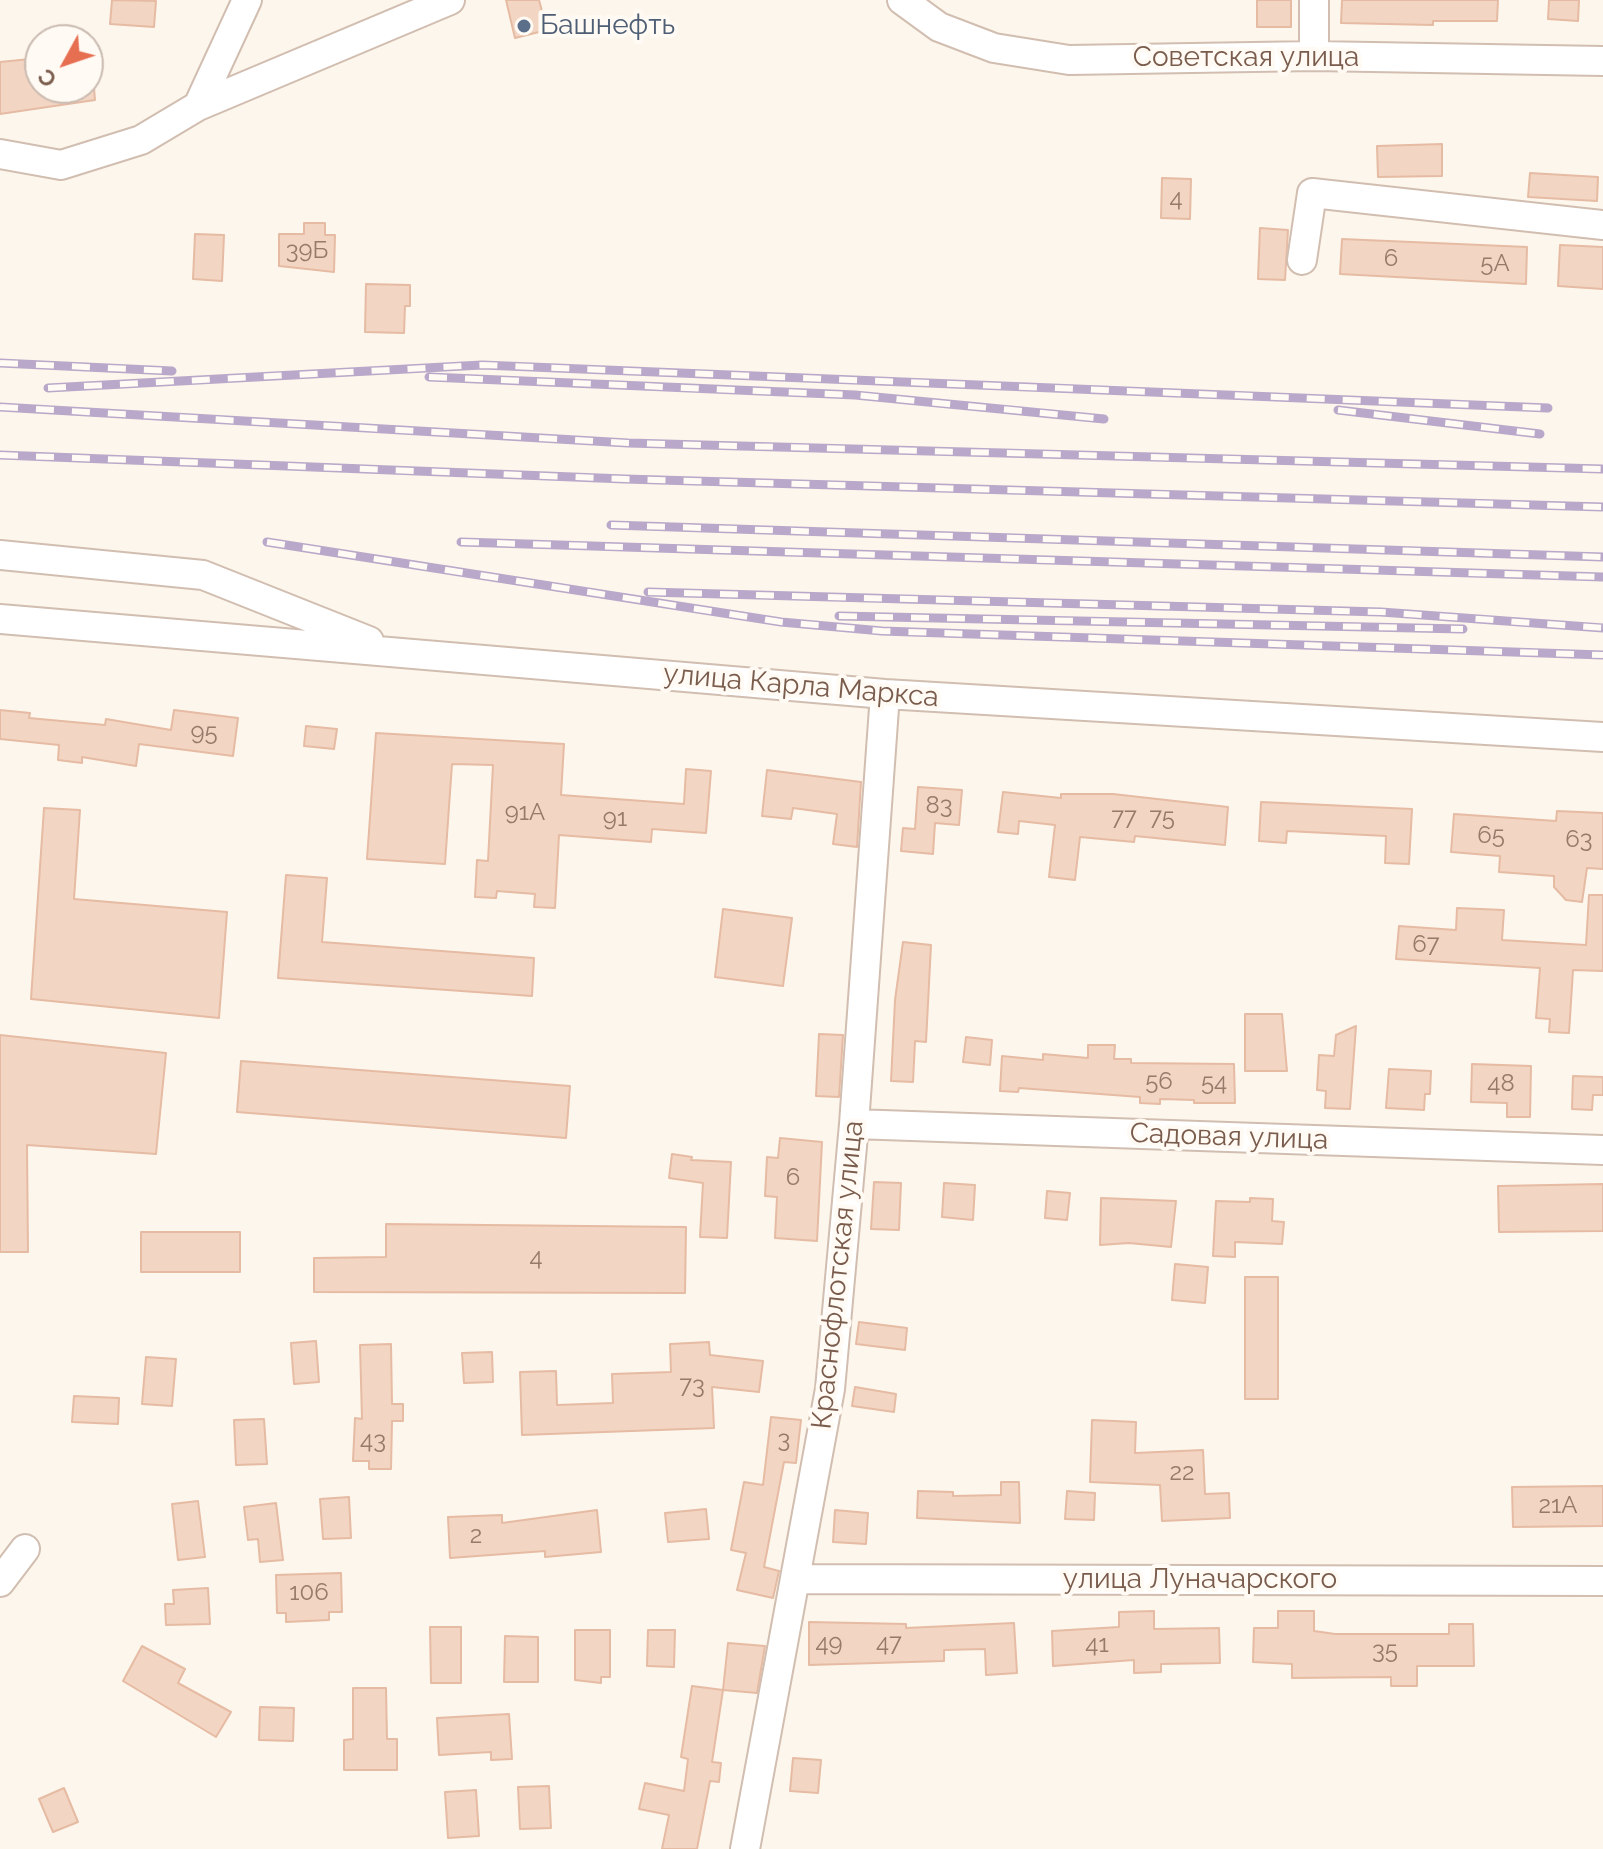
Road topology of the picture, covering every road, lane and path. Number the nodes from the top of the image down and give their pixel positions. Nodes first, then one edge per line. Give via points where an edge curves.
1 (247, 0) edge
2 (450, 0) edge
3 (902, 0) edge
4 (1314, 0) edge
5 (1314, 56) junction
6 (1603, 61) edge
7 (198, 106) junction
8 (0, 154) edge
9 (1603, 225) edge
10 (1302, 260) dead end
11 (0, 555) edge
12 (0, 619) edge
13 (396, 652) junction
14 (885, 694) junction
15 (1603, 737) edge
16 (854, 1124) junction
17 (1603, 1150) edge
18 (25, 1549) dead end
19 (796, 1579) junction
20 (1603, 1581) edge
21 (0, 1582) edge
22 (745, 1849) edge

1 - 7 street
2 - 7 street
3 - 5 street, Советская улица via 939,27 994,48 1069,60
4 - 5 street
5 - 6 street, Советская улица
7 - 8 street via 141,140 61,165
9 - 10 street via 1312,193
11 - 13 street via 203,575
12 - 13 street, улица Карла Маркса
13 - 14 street, улица Карла Маркса
14 - 15 street, улица Карла Маркса
14 - 16 street, Краснофлотская улица
16 - 17 street, Садовая улица
16 - 19 street, Краснофлотская улица via 830,1389
18 - 21 street
19 - 20 street, улица Луначарского
19 - 22 street, Краснофлотская улица

